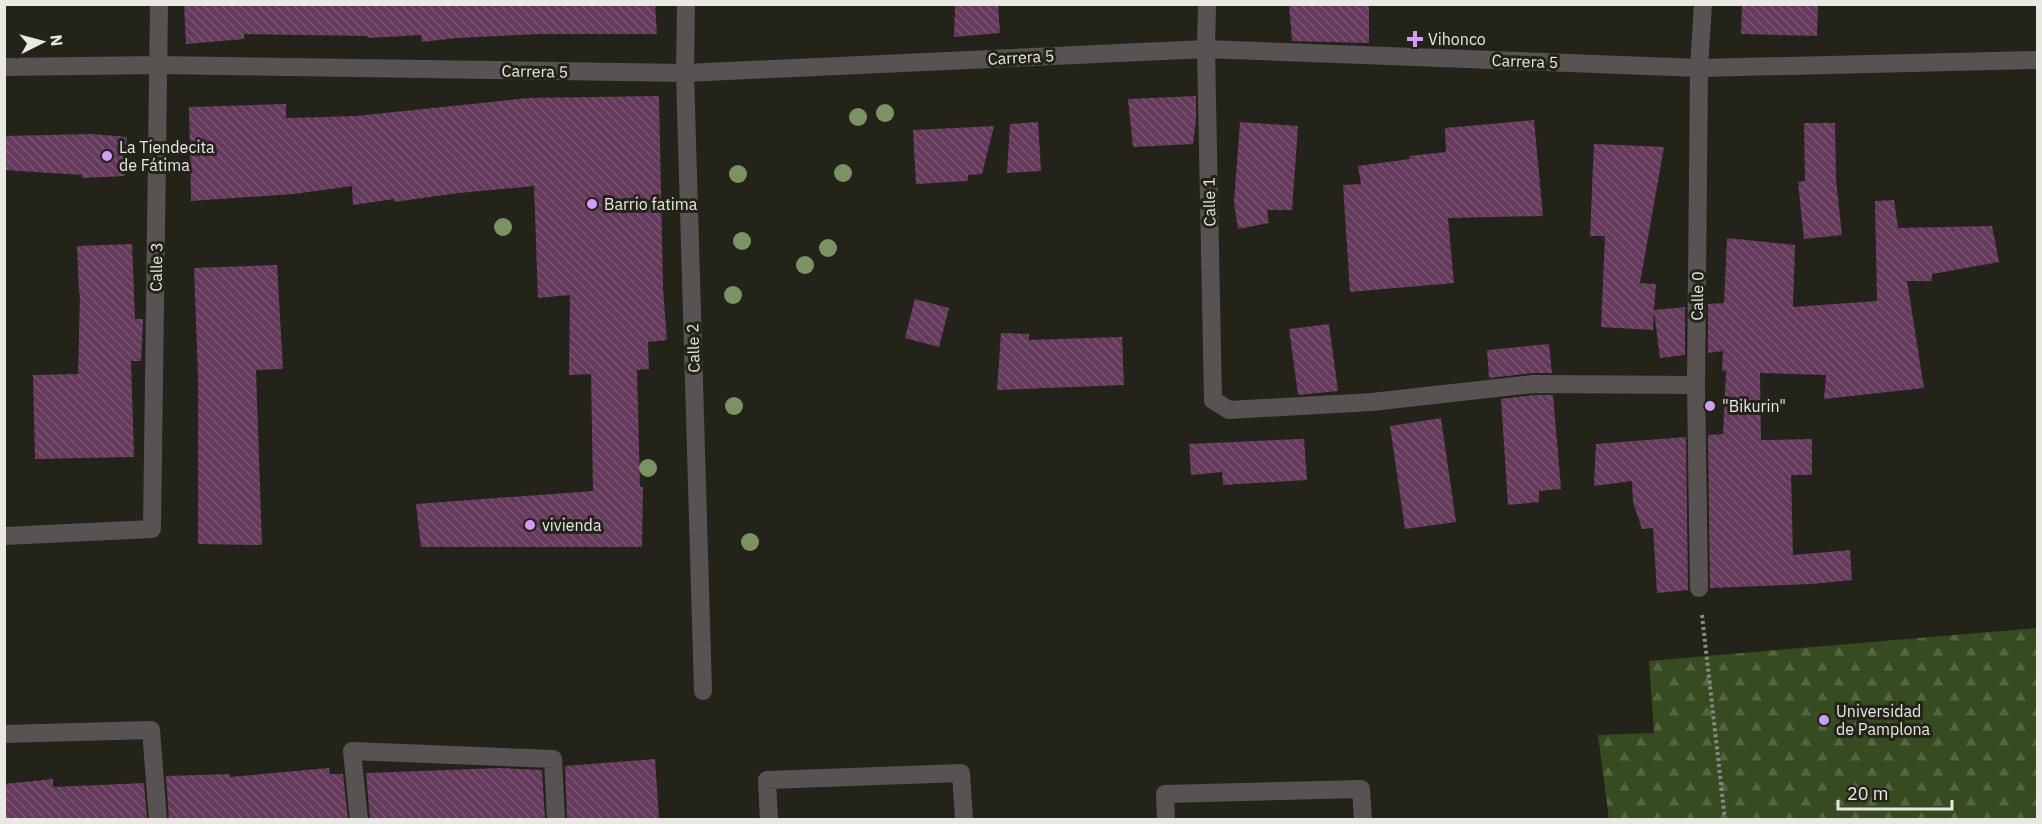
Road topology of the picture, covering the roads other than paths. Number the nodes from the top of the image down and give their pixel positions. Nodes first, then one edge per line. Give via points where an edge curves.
1 (159, 4) edge
2 (686, 4) edge
3 (1207, 4) edge
4 (1703, 4) edge
5 (1206, 49) junction
6 (2037, 60) edge
7 (159, 65) junction
8 (4, 67) edge
9 (1699, 68) junction
10 (685, 73) junction
11 (1696, 385) junction
12 (4, 536) edge
13 (1699, 588) road end
14 (703, 691) dead end
15 (4, 734) edge
16 (158, 819) edge
17 (358, 819) edge
18 (556, 819) edge
19 (769, 819) edge
20 (964, 819) edge
21 (1166, 819) edge
22 (1363, 819) edge

1 - 7 street, Calle 3
2 - 10 street, Calle 2
3 - 5 street, Calle 1
4 - 9 street, Calle 0
5 - 9 street, Carrera 5
5 - 10 street, Carrera 5
5 - 11 street, Calle 1 via 1213,400 1220,406 1229,410 1372,402 1533,384
6 - 9 street, Carrera 5
7 - 8 street, Carrera 5
7 - 10 street, Carrera 5
7 - 12 street, Calle 3 via 152,529
9 - 11 street, Calle 0
10 - 14 street, Calle 2
11 - 13 street, Calle 0
15 - 16 street via 151,730
17 - 18 street via 352,751 553,759
19 - 20 street via 766,780 961,773
21 - 22 street via 1165,794 1360,789

